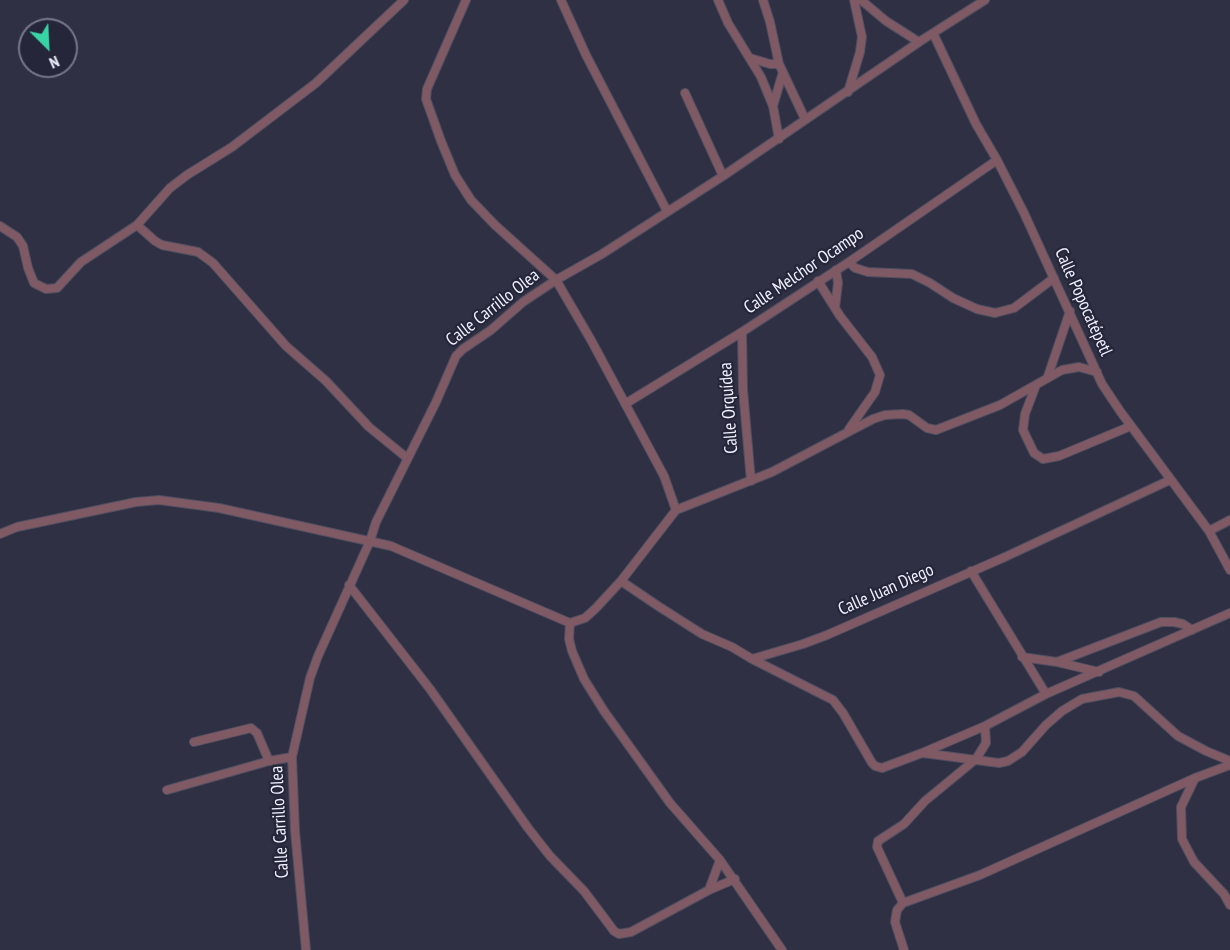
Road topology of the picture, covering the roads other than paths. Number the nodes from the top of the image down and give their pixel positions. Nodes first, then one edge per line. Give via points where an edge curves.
1 (404, 0) edge
2 (466, 0) edge
3 (561, 0) edge
4 (718, 0) edge
5 (763, 0) edge
6 (854, 0) edge
7 (861, 0) edge
8 (985, 0) edge
9 (933, 33) junction
10 (919, 42) junction
11 (750, 58) junction
12 (781, 68) junction
13 (848, 92) junction
14 (685, 93) dead end
15 (773, 106) junction
16 (805, 119) junction
17 (778, 140) junction
18 (997, 160) junction
19 (723, 176) junction
20 (667, 212) junction
21 (137, 225) junction
22 (0, 226) edge
23 (849, 262) junction
24 (836, 270) junction
25 (1054, 278) junction
26 (556, 280) junction
27 (819, 281) junction
28 (835, 308) junction
29 (1070, 311) junction
30 (742, 332) junction
31 (1097, 372) junction
32 (1048, 376) junction
33 (1036, 384) junction
34 (625, 404) junction
35 (1131, 426) junction
36 (846, 433) junction
37 (406, 458) junction
38 (1170, 480) junction
39 (751, 481) junction
40 (676, 510) junction
41 (1230, 520) edge
42 (1209, 531) junction
43 (0, 534) edge
44 (370, 542) junction
45 (1230, 570) edge
46 (971, 571) junction
47 (621, 580) junction
48 (349, 585) junction
49 (1230, 613) edge
50 (570, 623) junction
51 (1192, 630) junction
52 (1022, 657) junction
53 (752, 659) junction
54 (1057, 662) junction
55 (1100, 672) junction
56 (1046, 694) junction
57 (985, 726) junction
58 (194, 742) dead end
59 (922, 753) junction
60 (292, 757) junction
61 (976, 759) junction
62 (269, 761) junction
63 (1230, 763) edge
64 (1195, 778) junction
65 (167, 790) dead end
66 (720, 860) junction
67 (735, 879) junction
68 (709, 890) junction
69 (903, 903) junction
70 (1230, 905) edge
71 (306, 950) edge
72 (782, 950) edge
73 (904, 950) edge

1 - 21 street via 316,83 232,147 187,175
2 - 26 street via 427,89 430,115 455,175 471,200
3 - 20 street
4 - 11 street
5 - 12 street
6 - 13 street via 862,37
7 - 10 street
8 - 9 street, Calle Carrillo Olea
9 - 10 street, Calle Carrillo Olea
9 - 18 street, Calle Popocatépetl
10 - 13 street, Calle Carrillo Olea
11 - 12 street
11 - 15 street
12 - 15 street
12 - 16 street
13 - 16 street, Calle Carrillo Olea
14 - 19 street
15 - 17 street
16 - 17 street, Calle Carrillo Olea
17 - 19 street, Calle Carrillo Olea
18 - 23 street, Calle Melchor Ocampo
18 - 25 street, Calle Popocatépetl
19 - 20 street, Calle Carrillo Olea
20 - 26 street, Calle Carrillo Olea
21 - 22 street via 81,262 61,285 51,289 34,283 23,246
21 - 37 street via 162,245 198,252 213,263 286,346
23 - 24 street, Calle Melchor Ocampo
23 - 25 street via 868,273 912,274 953,298 995,313 1014,308
24 - 27 street, Calle Melchor Ocampo
24 - 28 street
25 - 29 street, Calle Popocatépetl
26 - 34 street
26 - 37 street, Calle Carrillo Olea via 456,356
27 - 28 street
27 - 30 street, Calle Melchor Ocampo
28 - 36 street via 872,357 880,375 875,392
29 - 31 street, Calle Popocatépetl
29 - 32 street
30 - 34 street, Calle Melchor Ocampo
30 - 39 street, Calle Orquídea
31 - 32 street via 1079,367
31 - 35 street, Calle Popocatépetl
32 - 33 street
33 - 35 street via 1023,430 1034,453 1043,459
33 - 36 street via 992,409 942,429 927,428 909,415 896,414 873,419
34 - 40 street via 664,476
35 - 38 street, Calle Popocatépetl
36 - 39 street
37 - 44 street, Calle Carrillo Olea
38 - 42 street, Calle Popocatépetl
38 - 46 street, Calle Juan Diego
39 - 40 street
40 - 47 street
41 - 42 street
42 - 45 street, Calle Popocatépetl
43 - 44 street via 17,527 159,500 219,508
44 - 48 street, Calle Carrillo Olea
44 - 50 street via 406,552
46 - 52 street
46 - 53 street, Calle Juan Diego via 811,641
47 - 50 street via 591,613
47 - 53 street via 692,628
48 - 60 street, Calle Carrillo Olea via 310,678
48 - 68 street via 528,828 614,931 631,932
49 - 51 street
50 - 66 street via 572,651 594,695 670,802
51 - 54 street via 1183,624 1161,622
51 - 55 street
52 - 54 street
52 - 56 street
53 - 59 street via 833,700 875,766 894,765
54 - 55 street
55 - 56 street
56 - 57 street
57 - 59 street
57 - 61 street via 986,743
58 - 62 street via 251,728
59 - 61 street
60 - 62 street
60 - 71 street, Calle Carrillo Olea
61 - 63 street via 1008,761 1062,711 1082,699 1119,692 1134,696 1178,736
61 - 69 street via 904,824 878,841
62 - 65 street
63 - 64 street
64 - 69 street via 980,875
64 - 70 street via 1181,807 1182,839 1194,862
66 - 67 street
66 - 68 street
67 - 68 street
67 - 72 street
69 - 73 street via 895,922

